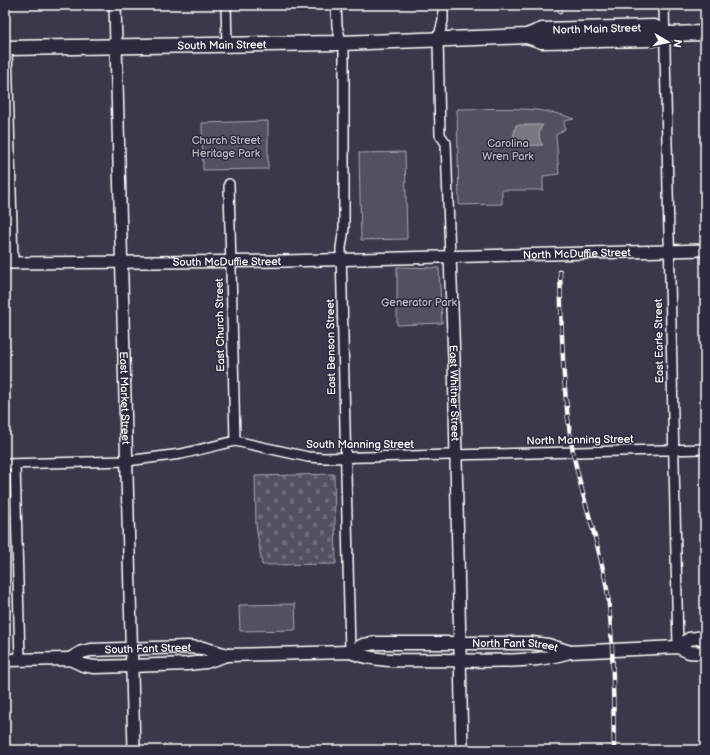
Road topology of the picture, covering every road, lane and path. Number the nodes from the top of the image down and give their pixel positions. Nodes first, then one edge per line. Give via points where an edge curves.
1 (115, 5) edge
2 (226, 5) edge
3 (336, 5) edge
4 (443, 5) edge
5 (664, 5) edge
6 (705, 33) edge
7 (665, 34) junction
8 (438, 38) junction
9 (341, 43) junction
10 (227, 44) junction
11 (116, 46) junction
12 (6, 48) edge
13 (229, 184) dead end
14 (705, 250) edge
15 (669, 251) junction
16 (450, 257) junction
17 (341, 259) junction
18 (231, 261) junction
19 (9, 262) edge
20 (122, 262) junction
21 (235, 441) junction
22 (705, 449) edge
23 (673, 451) junction
24 (455, 456) junction
25 (345, 458) junction
26 (127, 461) junction
27 (5, 464) edge
28 (15, 464) junction
29 (705, 637) edge
30 (459, 643) junction
31 (678, 647) junction
32 (131, 648) junction
33 (350, 652) junction
34 (570, 652) junction
35 (705, 653) edge
36 (227, 655) junction
37 (70, 659) junction
38 (5, 660) edge
39 (20, 660) junction
40 (460, 661) junction
41 (131, 666) junction
42 (134, 750) edge
43 (462, 750) edge

1 - 11 street, East Market Street
2 - 10 street
3 - 9 street, East Benson Street
4 - 8 street, East Whitner Street via 443,21
5 - 7 street, East Earle Street
6 - 7 main road, North Main Street
7 - 8 main road, North Main Street via 654,27 542,30 527,36
7 - 15 street, East Earle Street
8 - 9 main road, South Main Street
8 - 16 street, East Whitner Street via 440,135 446,143
9 - 10 main road, South Main Street
9 - 17 street, East Benson Street via 344,52 344,228
10 - 11 main road, South Main Street
11 - 12 main road, South Main Street
11 - 20 street, East Market Street
12 - 19 street
13 - 18 street, East Church Street
14 - 15 street, North McDuffie Street
15 - 16 street, North McDuffie Street
15 - 23 street, East Earle Street
16 - 17 street, South McDuffie Street
16 - 24 street, East Whitner Street
17 - 18 street, South McDuffie Street
17 - 25 street, East Benson Street
18 - 20 street, South McDuffie Street
18 - 21 street, East Church Street
19 - 20 street, South McDuffie Street
20 - 26 street, East Market Street
21 - 25 street, South Manning Street via 308,457
21 - 26 street, South Manning Street via 181,454
22 - 23 street, North Manning Street
23 - 24 street, North Manning Street
23 - 31 street, East Earle Street
24 - 25 street, South Manning Street
24 - 30 street, East Whitner Street
25 - 33 street, East Benson Street
26 - 28 street, South Manning Street
26 - 32 street, East Market Street
27 - 28 street, South Manning Street
28 - 39 street
29 - 31 main road, North Fant Street via 689,639
30 - 33 main road, South Fant Street via 376,643 363,645
30 - 34 main road, North Fant Street via 532,643
30 - 40 street, East Whitner Street
31 - 34 main road, North Fant Street
31 - 35 main road, North Fant Street via 689,652
32 - 36 main road, South Fant Street via 203,648
32 - 37 main road, South Fant Street via 91,650
32 - 41 street, East Market Street
33 - 36 main road, South Fant Street
33 - 40 main road, South Fant Street via 377,659
34 - 40 main road, North Fant Street via 537,660
36 - 41 main road, South Fant Street via 206,662
37 - 39 main road, South Fant Street
37 - 41 main road, South Fant Street via 94,667
38 - 39 main road, South Fant Street
40 - 43 street, East Whitner Street
41 - 42 street, East Market Street

